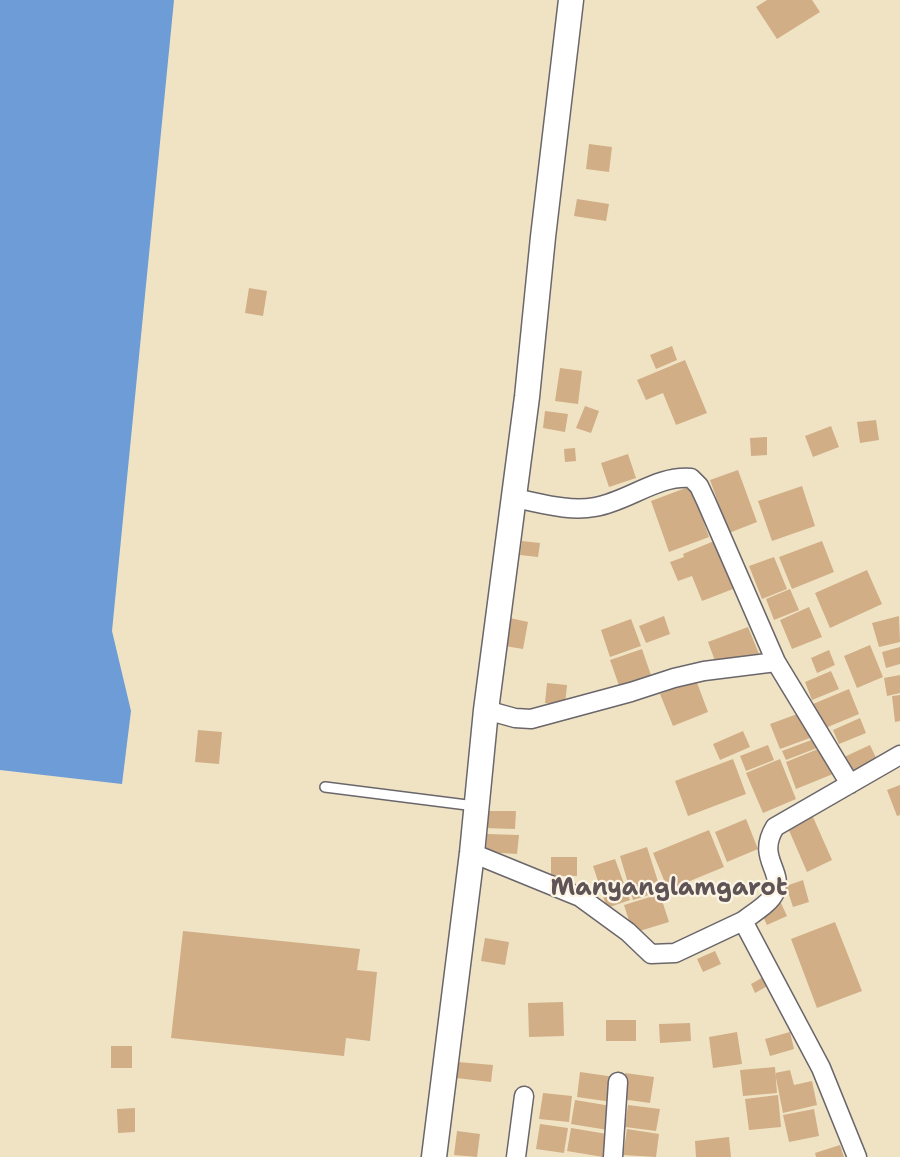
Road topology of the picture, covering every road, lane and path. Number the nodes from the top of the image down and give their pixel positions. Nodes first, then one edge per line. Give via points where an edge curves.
1 (571, 0) edge
2 (513, 498) junction
3 (776, 662) junction
4 (486, 710) junction
5 (900, 755) edge
6 (850, 784) junction
7 (325, 787) dead end
8 (477, 806) junction
9 (472, 853) junction
10 (743, 921) junction
11 (618, 1082) dead end
12 (524, 1096) dead end
13 (434, 1157) edge
14 (516, 1157) edge
15 (613, 1157) edge
16 (857, 1157) edge

1 - 2 street
2 - 3 street via 570,509 596,507 663,480 691,478 706,501
2 - 4 street
3 - 4 street via 704,671 531,718
3 - 6 street
4 - 8 street
5 - 6 street
6 - 10 street via 775,828 767,846 776,891
7 - 8 lane
8 - 9 street
9 - 10 street via 580,897 651,954 675,953
9 - 13 street
10 - 16 street via 821,1068
11 - 15 street
12 - 14 street

